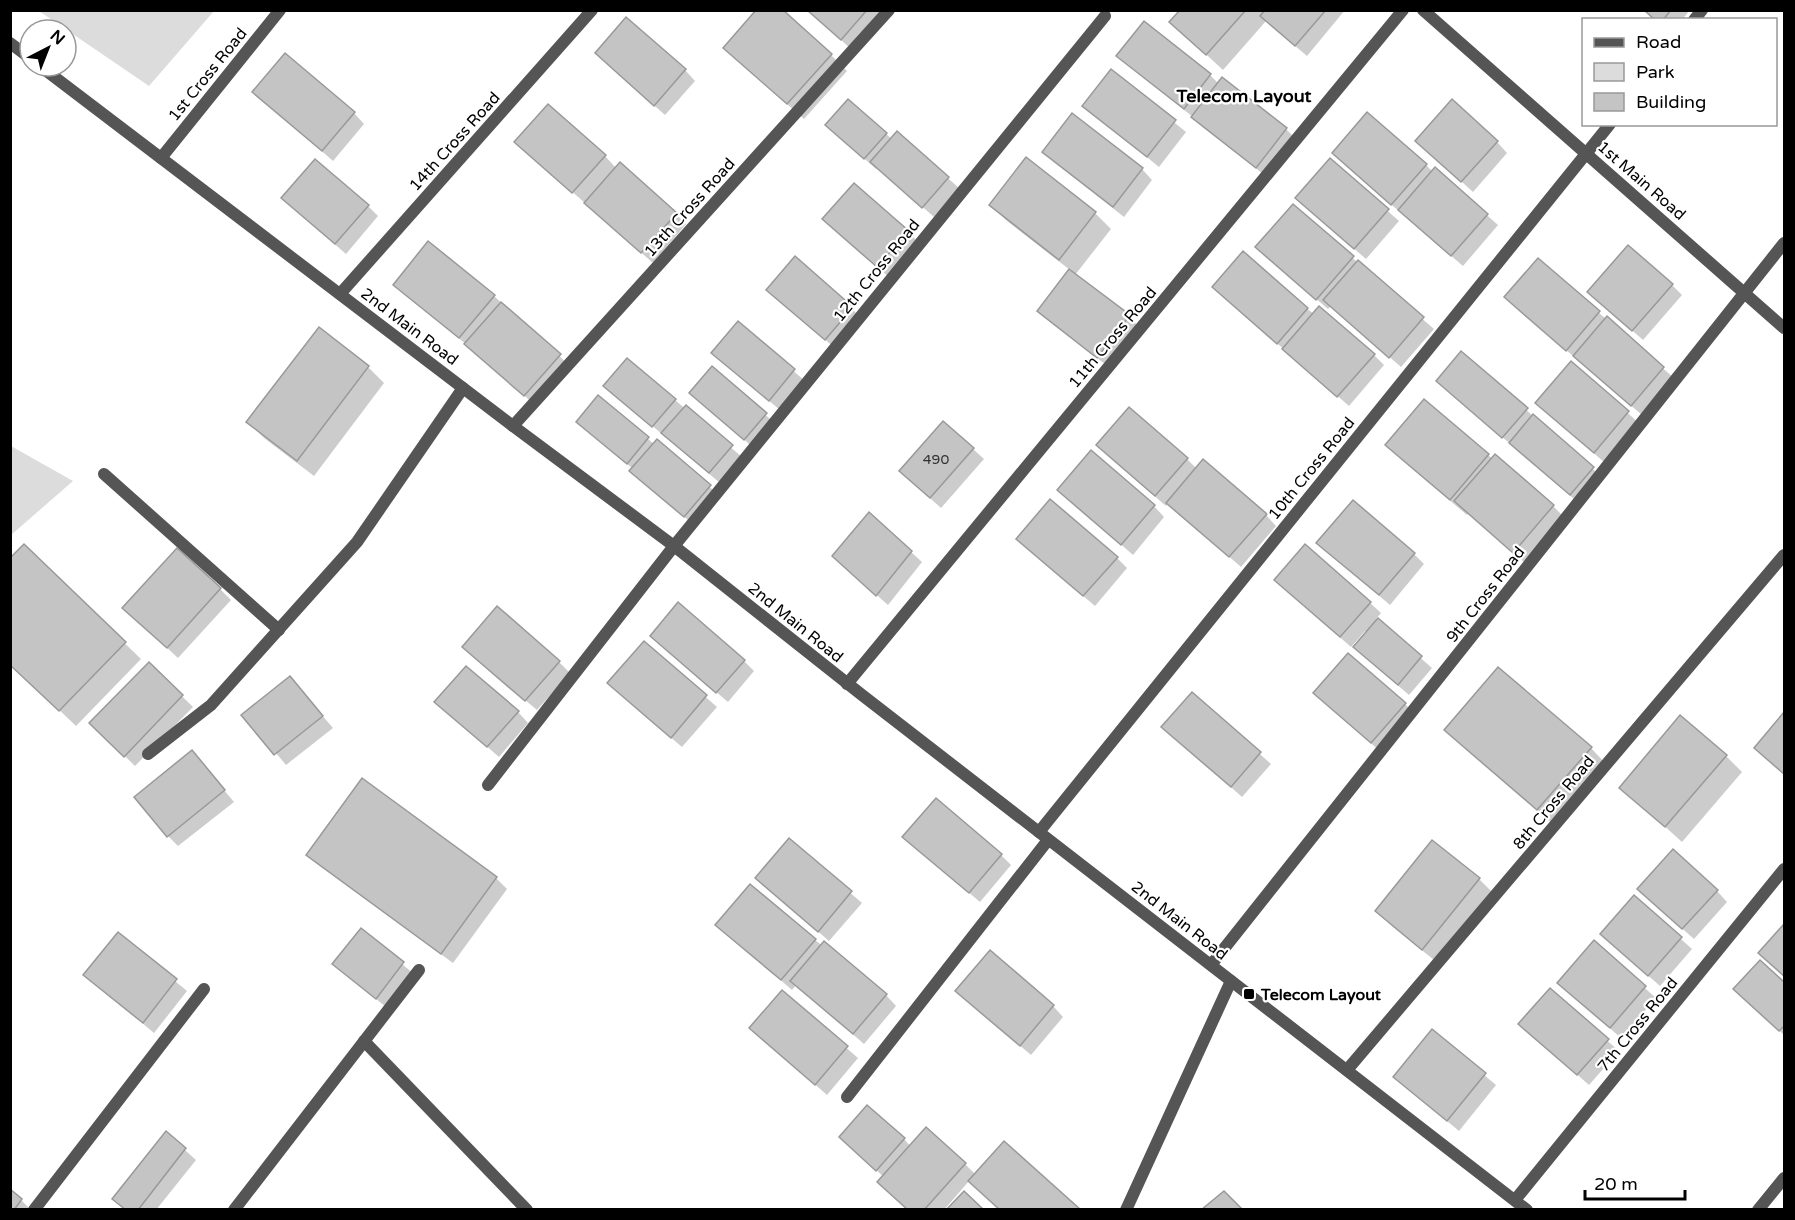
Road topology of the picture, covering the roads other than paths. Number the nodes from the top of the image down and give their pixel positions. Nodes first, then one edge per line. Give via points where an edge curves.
1 (280, 10) edge
2 (592, 10) edge
3 (889, 10) edge
4 (1403, 10) edge
5 (1423, 10) edge
6 (1105, 16) dead end
7 (56, 78) edge
8 (1608, 126) edge
9 (1586, 154) junction
10 (161, 158) junction
11 (1785, 243) edge
12 (1744, 292) junction
13 (340, 294) junction
14 (1785, 328) edge
15 (463, 388) junction
16 (513, 426) junction
17 (104, 474) dead end
18 (674, 546) junction
19 (1785, 555) edge
20 (279, 630) junction
21 (847, 684) junction
22 (148, 754) dead end
23 (488, 785) dead end
24 (1044, 836) junction
25 (1785, 869) edge
26 (1211, 965) junction
27 (419, 970) dead end
28 (1232, 981) junction
29 (204, 989) dead end
30 (364, 1041) junction
31 (1347, 1070) junction
32 (847, 1097) dead end
33 (1785, 1179) edge
34 (1515, 1200) junction
35 (34, 1209) edge
36 (234, 1209) edge
37 (527, 1209) edge
38 (1126, 1209) edge
39 (1527, 1209) edge
40 (1758, 1209) edge

1 - 10 street, 1st Cross Road
2 - 13 street, 14th Cross Road
3 - 16 street, 13th Cross Road
4 - 21 street, 11th Cross Road
5 - 9 street, 1st Main Road
6 - 18 street, 12th Cross Road
7 - 10 street, 2nd Main Road
8 - 9 street, 10th Cross Road
9 - 12 street, 1st Main Road
9 - 24 street, 10th Cross Road
10 - 13 street, 2nd Main Road
11 - 12 street, 9th Cross Road
12 - 14 street, 1st Main Road
12 - 26 street, 9th Cross Road
13 - 15 street, 2nd Main Road
15 - 16 street, 2nd Main Road
15 - 20 street via 357,542
16 - 18 street, 2nd Main Road
17 - 20 street
18 - 21 street, 2nd Main Road
18 - 23 street, 12th Cross Road
19 - 31 street, 8th Cross Road
20 - 22 street via 211,705
21 - 24 street, 2nd Main Road
24 - 26 street, 2nd Main Road
24 - 32 street, 10th Cross Road
25 - 34 street, 7th Cross Road
26 - 28 street, 2nd Main Road
27 - 30 street
28 - 31 street, 2nd Main Road
28 - 38 street
29 - 35 street
30 - 36 street
30 - 37 street
31 - 34 street, 2nd Main Road
33 - 40 street
34 - 39 street, 2nd Main Road

